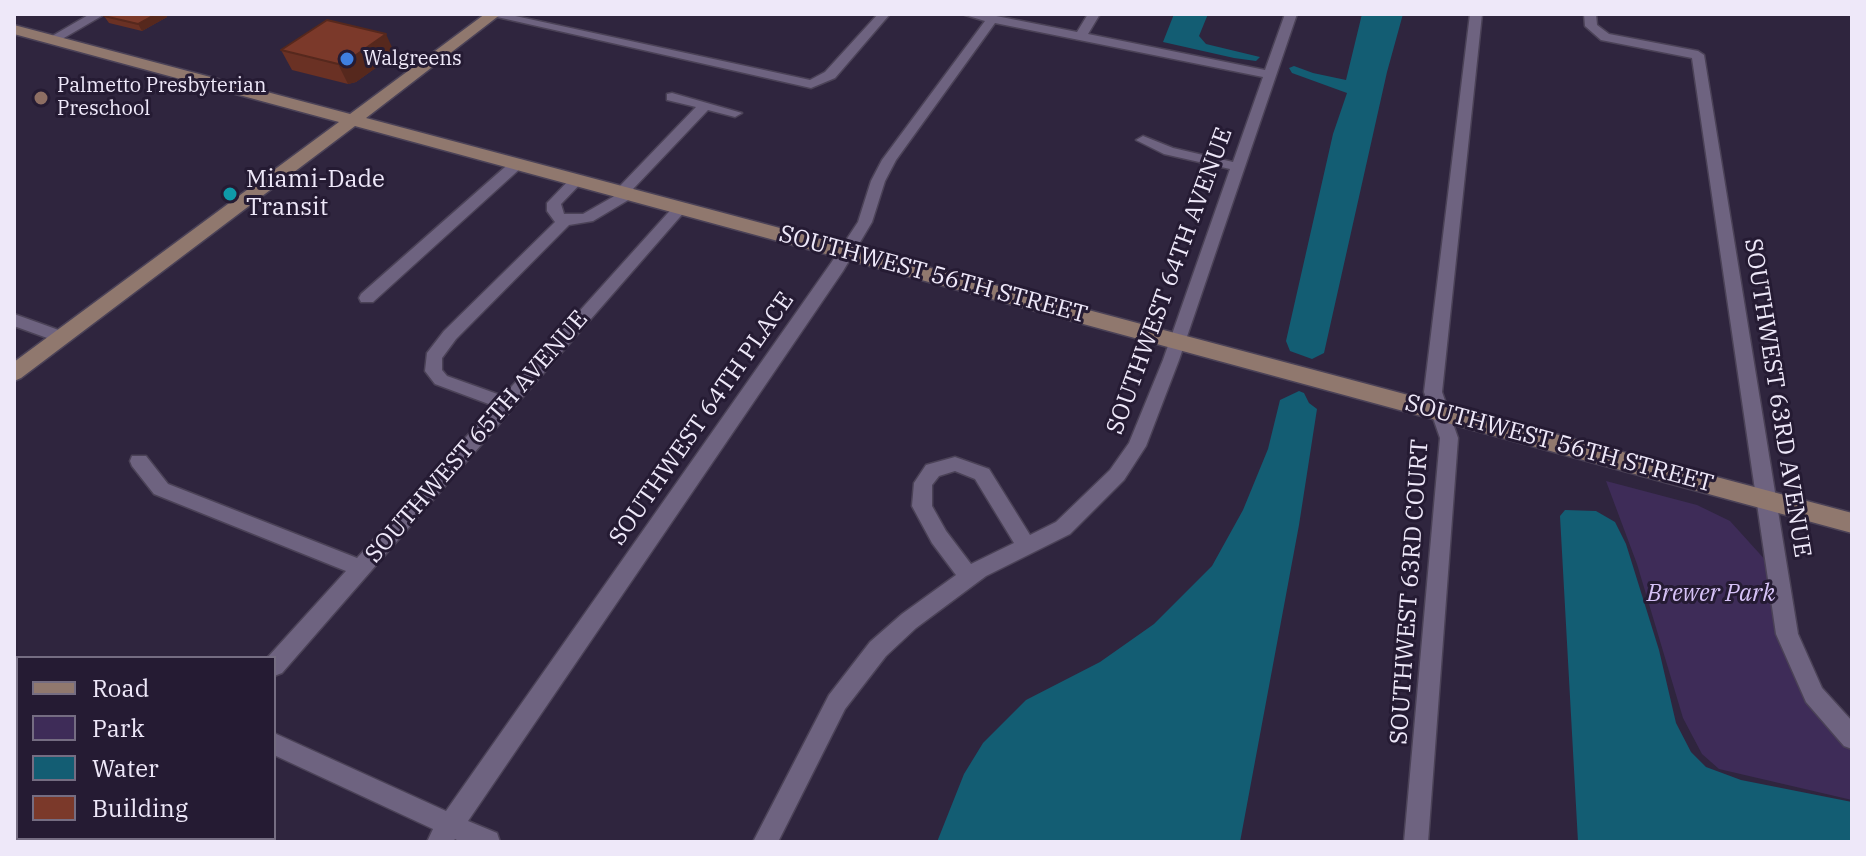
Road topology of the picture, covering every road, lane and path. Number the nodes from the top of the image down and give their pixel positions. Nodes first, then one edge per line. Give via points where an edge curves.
1 (99, 14) edge
2 (492, 14) edge
3 (884, 14) edge
4 (968, 14) edge
5 (1094, 14) edge
6 (1291, 14) edge
7 (1476, 14) edge
8 (1590, 14) edge
9 (992, 19) junction
10 (14, 29) edge
11 (1080, 37) junction
12 (53, 39) junction
13 (1270, 75) junction
14 (672, 97) dead end
15 (706, 105) junction
16 (735, 113) dead end
17 (354, 119) junction
18 (1143, 140) dead end
19 (518, 163) junction
20 (1238, 167) junction
21 (578, 179) junction
22 (626, 192) junction
23 (681, 207) junction
24 (565, 220) junction
25 (847, 252) junction
26 (367, 298) dead end
27 (14, 320) edge
28 (61, 337) junction
29 (1177, 341) junction
30 (14, 373) edge
31 (506, 404) junction
32 (1440, 412) junction
33 (139, 461) dead end
34 (1766, 500) junction
35 (1852, 523) edge
36 (1026, 546) junction
37 (361, 568) junction
38 (969, 577) junction
39 (276, 664) edge
40 (1850, 736) edge
41 (276, 745) edge
42 (445, 834) edge
43 (488, 842) edge
44 (765, 842) edge
45 (1416, 842) edge

1 - 12 street
2 - 3 street via 817,83
2 - 17 main road
4 - 9 street
5 - 11 street
6 - 13 street, SOUTHWEST 64TH AVENUE
7 - 32 street, SOUTHWEST 63RD COURT via 1433,392
8 - 34 street, SOUTHWEST 63RD AVENUE via 1591,26 1611,39 1698,55
9 - 11 street
9 - 25 street, SOUTHWEST 64TH PLACE via 889,160
10 - 12 main road, SOUTHWEST 56TH STREET
11 - 13 street
12 - 17 main road, SOUTHWEST 56TH STREET
13 - 20 street, SOUTHWEST 64TH AVENUE
14 - 15 street
15 - 16 street
15 - 22 street
17 - 19 main road, SOUTHWEST 56TH STREET
17 - 28 main road
18 - 20 street
19 - 21 main road, SOUTHWEST 56TH STREET
19 - 26 street
20 - 29 street, SOUTHWEST 64TH AVENUE
21 - 22 main road, SOUTHWEST 56TH STREET
21 - 24 street via 554,203 556,215
22 - 23 main road, SOUTHWEST 56TH STREET
22 - 24 street via 588,218
23 - 25 main road, SOUTHWEST 56TH STREET
23 - 31 street, SOUTHWEST 65TH AVENUE
24 - 31 street via 433,357 441,380
25 - 29 main road, SOUTHWEST 56TH STREET
25 - 42 street, SOUTHWEST 64TH PLACE
27 - 28 street
28 - 30 main road
29 - 32 main road, SOUTHWEST 56TH STREET
29 - 36 street, SOUTHWEST 64TH AVENUE via 1127,461 1075,518
31 - 37 street, SOUTHWEST 65TH AVENUE
32 - 34 main road, SOUTHWEST 56TH STREET
32 - 45 street, SOUTHWEST 63RD COURT via 1449,438
33 - 37 street via 161,489
34 - 35 main road, SOUTHWEST 56TH STREET
34 - 40 street, SOUTHWEST 63RD AVENUE via 1790,644 1814,695
36 - 38 street, SOUTHWEST 64TH AVENUE
36 - 38 street via 982,474 955,464 933,470 923,483 922,506
37 - 39 street, SOUTHWEST 65TH AVENUE
38 - 44 street, SOUTHWEST 64TH AVENUE via 900,629 850,683 818,734
41 - 42 street
42 - 43 street

